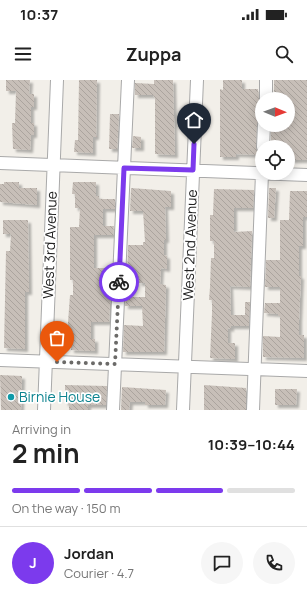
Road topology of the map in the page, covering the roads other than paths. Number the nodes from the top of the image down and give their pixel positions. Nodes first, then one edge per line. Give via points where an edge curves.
1 (57, 80) edge
2 (128, 80) edge
3 (197, 80) edge
4 (266, 80) edge
5 (266, 92) edge
6 (0, 163) edge
7 (53, 165) junction
8 (124, 168) junction
9 (193, 170) junction
10 (255, 173) edge
11 (295, 174) edge
12 (307, 175) edge
13 (262, 180) edge
14 (0, 360) edge
15 (46, 362) junction
16 (115, 364) junction
17 (185, 367) junction
18 (255, 369) junction
19 (307, 371) edge
20 (44, 410) edge
21 (113, 410) edge
22 (183, 410) edge
23 (253, 410) edge

1 - 7 street, West 3rd Avenue
2 - 8 street
3 - 9 street, West 2nd Avenue
4 - 5 street
6 - 7 street
7 - 8 street
7 - 15 street, West 3rd Avenue
8 - 9 street
8 - 16 street
9 - 10 street
9 - 17 street, West 2nd Avenue
11 - 12 street
13 - 18 street
14 - 15 street
15 - 16 street
15 - 20 street, West 3rd Avenue
16 - 17 street
16 - 21 street
17 - 18 street
17 - 22 street, West 2nd Avenue
18 - 19 street
18 - 23 street

